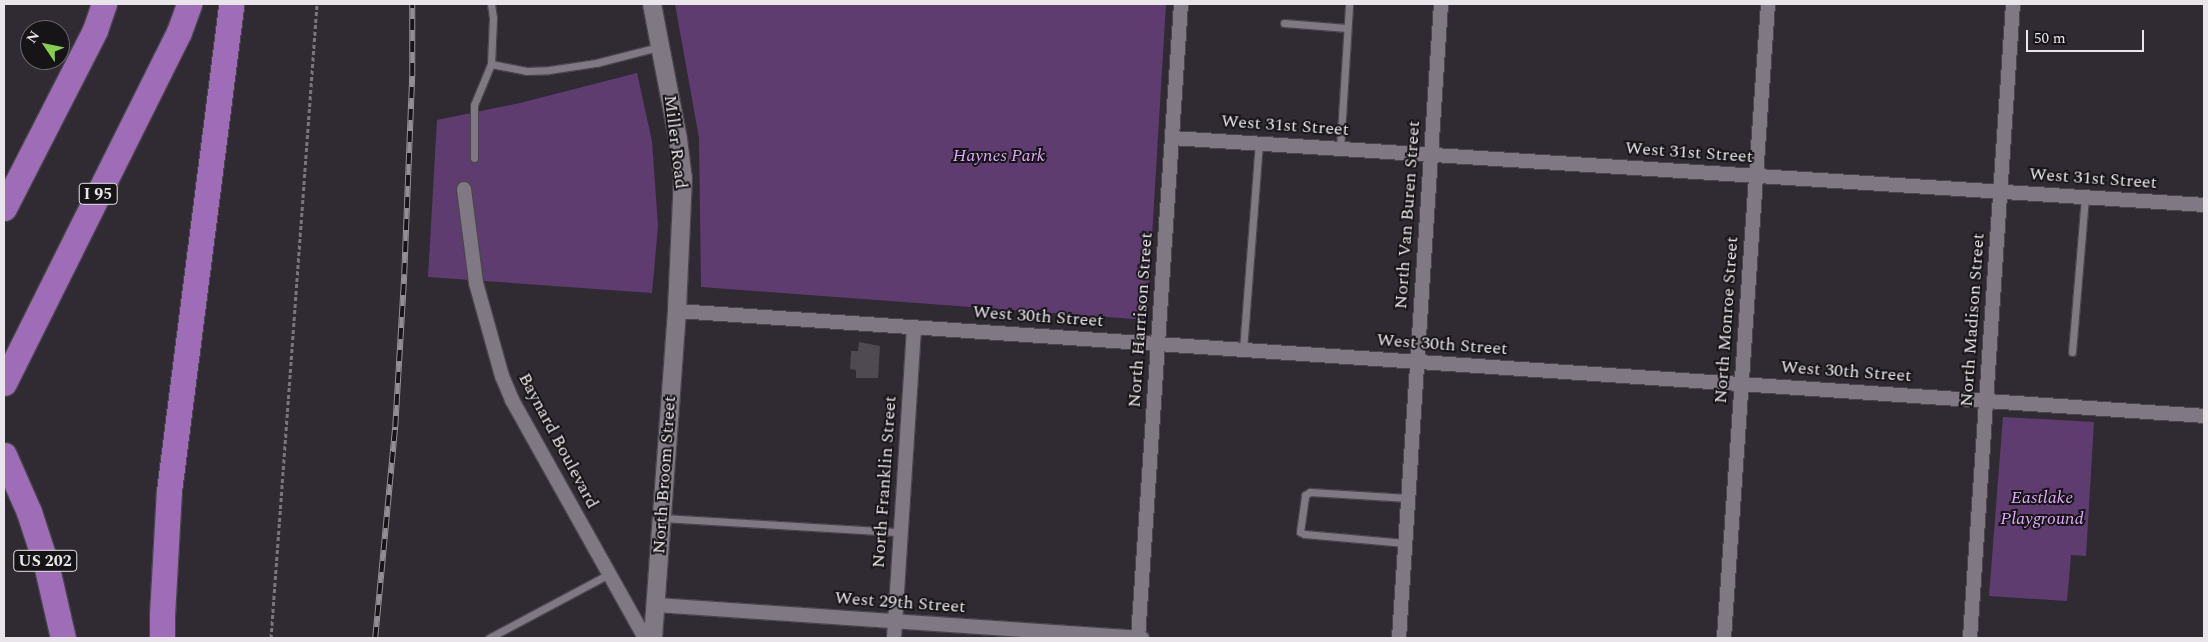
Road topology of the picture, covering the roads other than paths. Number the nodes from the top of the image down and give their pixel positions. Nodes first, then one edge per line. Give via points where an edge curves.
1 (104, 4) edge
2 (189, 4) edge
3 (231, 4) edge
4 (491, 4) edge
5 (652, 4) edge
6 (1181, 4) edge
7 (1349, 4) edge
8 (1441, 4) edge
9 (1768, 4) edge
10 (2013, 4) edge
11 (1284, 23) dead end
12 (1347, 28) junction
13 (660, 46) junction
14 (491, 64) junction
15 (1172, 138) junction
16 (1259, 144) junction
17 (1340, 149) junction
18 (1430, 155) junction
19 (474, 158) dead end
20 (1756, 176) junction
21 (464, 189) dead end
22 (2000, 192) junction
23 (2085, 198) junction
24 (2204, 205) edge
25 (4, 208) edge
26 (677, 311) junction
27 (914, 328) junction
28 (1158, 344) junction
29 (1243, 350) junction
30 (2072, 352) dead end
31 (1417, 362) junction
32 (4, 383) edge
33 (1742, 384) junction
34 (1986, 401) junction
35 (2204, 416) edge
36 (4, 455) edge
37 (1408, 498) junction
38 (662, 518) junction
39 (901, 532) junction
40 (1405, 543) junction
41 (609, 574) junction
42 (656, 605) junction
43 (895, 621) junction
44 (63, 638) edge
45 (162, 638) edge
46 (489, 638) edge
47 (645, 638) edge
48 (653, 638) edge
49 (894, 638) edge
50 (1138, 638) edge
51 (1142, 638) edge
52 (1399, 638) edge
53 (1724, 638) edge
54 (1970, 638) edge

1 - 25 highway via 95,30
2 - 32 highway, I 95 via 179,32
3 - 45 highway via 168,491
4 - 14 lane
5 - 13 street, Miller Road
6 - 15 street, North Harrison Street
7 - 12 lane
8 - 18 street, North Van Buren Street
9 - 20 street, North Monroe Street
10 - 22 street, North Madison Street
11 - 12 lane
12 - 17 lane
13 - 14 lane via 549,70 526,71
13 - 26 street, Miller Road via 683,177
14 - 19 lane via 474,105
15 - 16 street, West 31st Street
15 - 28 street, North Harrison Street
16 - 17 street, West 31st Street
16 - 29 lane
17 - 18 street, West 31st Street
18 - 20 street, West 31st Street
18 - 31 street, North Van Buren Street
20 - 22 street, West 31st Street
20 - 33 street, North Monroe Street
21 - 41 street, Baynard Boulevard via 476,283 502,376 512,400
22 - 23 street, West 31st Street
22 - 34 street, North Madison Street
23 - 24 street, West 31st Street
23 - 30 lane
26 - 27 street, West 30th Street
26 - 38 street, North Broom Street
27 - 28 street, West 30th Street
27 - 39 street, North Franklin Street
28 - 29 street, West 30th Street
28 - 50 street, North Harrison Street
29 - 31 street, West 30th Street
31 - 33 street, West 30th Street
31 - 37 street, North Van Buren Street
33 - 34 street, West 30th Street
33 - 53 street, North Monroe Street
34 - 35 street, West 30th Street
34 - 54 street, North Madison Street
36 - 44 highway, US 202 via 19,486 46,564
37 - 40 street, North Van Buren Street
37 - 40 lane via 1310,492 1305,495 1300,532
38 - 39 lane
38 - 42 street, North Broom Street
39 - 43 street, North Franklin Street
40 - 52 street, North Van Buren Street
41 - 46 lane
41 - 47 street, Baynard Boulevard
42 - 43 street, West 29th Street
42 - 48 street, North Broom Street
43 - 49 street, North Franklin Street
43 - 50 street, West 29th Street
50 - 51 street, West 29th Street

